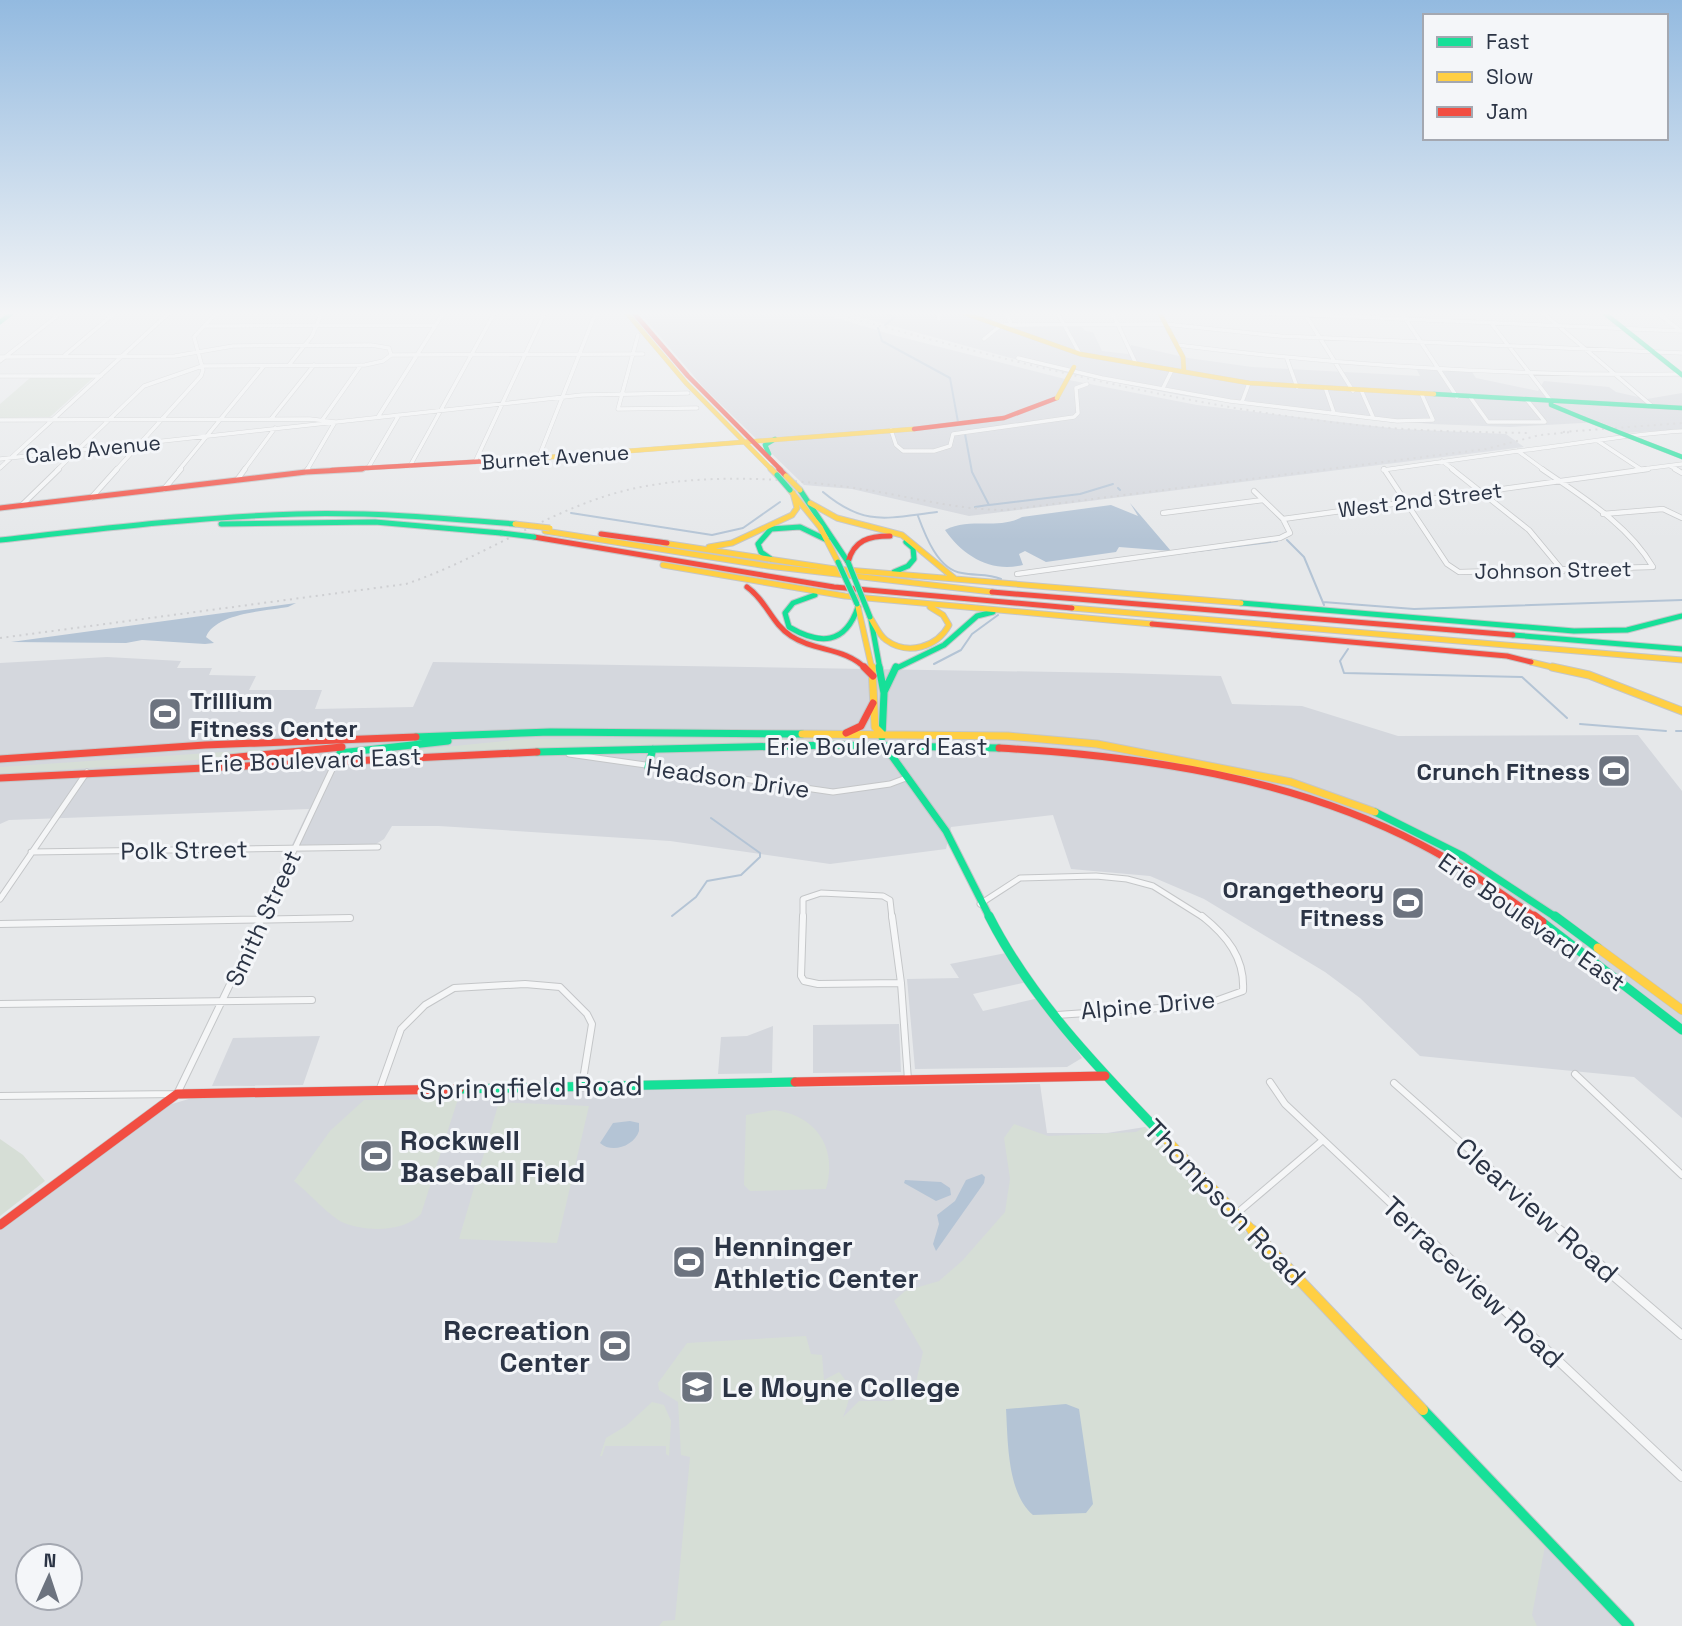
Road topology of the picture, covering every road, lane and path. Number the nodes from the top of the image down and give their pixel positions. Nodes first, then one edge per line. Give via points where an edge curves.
1 (88, 388) edge
2 (142, 388) edge
3 (192, 388) edge
4 (247, 388) edge
5 (296, 388) edge
6 (345, 388) edge
7 (396, 388) edge
8 (453, 388) edge
9 (510, 388) edge
10 (566, 388) edge
11 (623, 388) edge
12 (691, 388) edge
13 (699, 388) edge
14 (1063, 388) edge
15 (1076, 388) edge
16 (1163, 388) edge
17 (1247, 388) edge
18 (1306, 388) edge
19 (1354, 388) edge
20 (1451, 388) edge
21 (1541, 388) edge
22 (1631, 388) edge
23 (1326, 390) junction
24 (1357, 392) junction
25 (622, 393) junction
26 (688, 393) dead end
27 (1422, 395) junction
28 (563, 397) junction
29 (1457, 397) junction
30 (1469, 397) junction
31 (1527, 400) junction
32 (1242, 401) junction
33 (1551, 401) junction
34 (503, 403) junction
35 (1578, 403) junction
36 (1652, 406) junction
37 (697, 408) dead end
38 (1682, 408) edge
39 (440, 410) junction
40 (1559, 410) junction
41 (1334, 414) junction
42 (400, 415) junction
43 (378, 417) junction
44 (1373, 417) junction
45 (108, 419) junction
46 (162, 419) junction
47 (222, 419) junction
48 (271, 419) junction
49 (279, 419) junction
50 (323, 419) junction
51 (1585, 419) junction
52 (0, 420) edge
53 (52, 420) junction
54 (335, 422) junction
55 (274, 428) junction
56 (891, 430) junction
57 (1682, 432) edge
58 (208, 436) junction
59 (775, 439) junction
60 (1598, 441) junction
61 (748, 442) junction
62 (139, 443) junction
63 (77, 451) junction
64 (1517, 452) junction
65 (1682, 457) edge
66 (11, 458) junction
67 (0, 459) edge
68 (538, 459) junction
69 (1442, 461) junction
70 (475, 463) junction
71 (774, 463) junction
72 (1682, 464) edge
73 (410, 466) junction
74 (1670, 466) junction
75 (0, 468) edge
76 (368, 468) junction
77 (1643, 470) junction
78 (306, 472) junction
79 (1682, 473) edge
80 (237, 480) junction
81 (1558, 481) junction
82 (164, 489) junction
83 (794, 491) junction
84 (1254, 491) dead end
85 (1480, 492) junction
86 (91, 498) junction
87 (1263, 500) junction
88 (810, 502) junction
89 (1403, 502) junction
90 (22, 506) junction
91 (0, 508) edge
92 (1163, 513) dead end
93 (1603, 514) junction
94 (1682, 517) edge
95 (1283, 519) junction
96 (548, 529) junction
97 (1290, 533) joint
98 (827, 540) junction
99 (1, 541) edge
100 (663, 543) junction
101 (624, 554) junction
102 (848, 562) junction
103 (800, 565) junction
104 (1563, 571) junction
105 (874, 572) junction
106 (1017, 574) dead end
107 (729, 580) junction
108 (980, 582) junction
109 (822, 594) junction
110 (1132, 594) junction
111 (901, 601) junction
112 (857, 605) junction
113 (1026, 612) junction
114 (1682, 616) edge
115 (870, 617) junction
116 (1168, 625) junction
117 (1416, 627) junction
118 (1338, 631) junction
119 (1682, 649) edge
120 (1682, 660) edge
121 (873, 676) junction
122 (884, 692) junction
123 (874, 700) junction
124 (1682, 711) edge
125 (514, 734) junction
126 (839, 735) junction
127 (882, 738) junction
128 (653, 749) junction
129 (341, 750) junction
130 (549, 751) junction
131 (0, 759) edge
132 (604, 760) joint
133 (185, 765) junction
134 (648, 767) junction
135 (88, 772) junction
136 (0, 778) edge
137 (906, 778) junction
138 (378, 847) dead end
139 (296, 848) junction
140 (1457, 851) junction
141 (32, 852) junction
142 (1449, 861) junction
143 (0, 899) edge
144 (980, 904) junction
145 (350, 918) dead end
146 (262, 920) junction
147 (0, 924) edge
148 (901, 983) junction
149 (312, 1000) dead end
150 (225, 1001) junction
151 (0, 1004) edge
152 (1682, 1010) edge
153 (1057, 1015) junction
154 (1682, 1030) edge
155 (1575, 1074) dead end
156 (1105, 1076) junction
157 (908, 1080) junction
158 (1270, 1082) dead end
159 (1394, 1083) dead end
160 (582, 1086) junction
161 (379, 1091) junction
162 (177, 1094) junction
163 (0, 1096) edge
164 (1323, 1140) junction
165 (1682, 1175) edge
166 (1236, 1214) junction
167 (0, 1225) edge
168 (1682, 1335) edge
169 (1682, 1477) edge
170 (1629, 1626) edge

1 - 53 street
2 - 45 street
3 - 46 street
4 - 47 street
5 - 48 street
6 - 50 street
7 - 43 street
8 - 39 street
9 - 34 street
10 - 28 street
11 - 25 street
12 - 61 main road, Thompson Road
13 - 61 main road, Thompson Road
14 - 56 main road, Burnet Avenue, bridge via 1057,398 1009,419
15 - 56 street via 1078,413 1074,416 963,431 953,435 945,448 904,451 896,445
16 - 32 street
17 - 32 street
18 - 23 main road
19 - 24 street
20 - 29 street
21 - 33 street
22 - 36 street
23 - 24 main road
23 - 41 street
24 - 27 main road
24 - 44 street
25 - 26 street, Caleb Avenue
25 - 28 street, Caleb Avenue
25 - 37 street via 618,409
27 - 29 main road
27 - 44 street via 1434,418
28 - 34 street, Caleb Avenue
28 - 68 street
29 - 30 main road
30 - 31 main road
30 - 31 street via 1487,422 1545,422
31 - 33 main road
31 - 40 main road
32 - 41 street
33 - 35 main road
33 - 40 main road
33 - 51 main road
34 - 39 street, Caleb Avenue
34 - 70 street
35 - 36 main road
35 - 51 main road via 1567,407
36 - 38 main road
39 - 42 street, Caleb Avenue
39 - 73 street
40 - 51 main road
41 - 44 street
42 - 43 street, Caleb Avenue
42 - 76 street
43 - 54 street, Caleb Avenue
45 - 46 street
45 - 53 street
45 - 63 street
46 - 47 street
46 - 62 street
47 - 48 street
47 - 58 street
48 - 49 street
49 - 50 street
49 - 55 street
50 - 54 street
51 - 65 main road, bridge
52 - 53 street
53 - 66 street
54 - 55 street, Caleb Avenue
54 - 78 street
55 - 58 street, Caleb Avenue
55 - 80 street
56 - 59 main road, Burnet Avenue
57 - 60 street via 1627,434
58 - 62 street, Caleb Avenue
58 - 82 street
59 - 61 main road, Burnet Avenue
59 - 71 main road via 765,445
60 - 64 street
60 - 77 street
61 - 68 main road, Burnet Avenue
61 - 71 main road, Thompson Road
61 - 83 main road, Thompson Road, bridge
62 - 63 street, Caleb Avenue
62 - 86 street
63 - 66 street, Caleb Avenue
63 - 90 street
64 - 69 street
64 - 81 street
66 - 67 street, Caleb Avenue
66 - 75 street
68 - 70 main road, Burnet Avenue
69 - 85 street
69 - 89 street via 1383,470
70 - 73 main road, Burnet Avenue
71 - 83 main road, Thompson Road, bridge
72 - 74 street
73 - 76 main road, Burnet Avenue
74 - 77 street
74 - 79 street
76 - 78 main road, Burnet Avenue
77 - 81 street, West 2nd Street
78 - 80 main road, Burnet Avenue
80 - 82 main road, Burnet Avenue
81 - 85 street, West 2nd Street
81 - 93 street
82 - 86 main road, Burnet Avenue
83 - 88 main road, Thompson Road
83 - 98 main road, Thompson Road
83 - 100 main road via 797,508 792,515 732,542 705,548
84 - 87 street
85 - 89 street, West 2nd Street
85 - 104 street via 1529,530
86 - 90 main road, Burnet Avenue
87 - 92 street
87 - 95 street
88 - 102 main road, Thompson Road
88 - 108 main road via 835,519 905,536 942,572
89 - 95 street, West 2nd Street
89 - 104 street, Johnson Street via 1453,570
90 - 91 main road, Burnet Avenue
93 - 94 street via 1665,509
93 - 104 street, Johnson Street via 1653,567
95 - 97 street
96 - 99 main road, bridge via 391,515 275,515
96 - 100 main road
96 - 117 main road via 813,575
97 - 106 street
98 - 103 main road via 813,530 794,526 773,529 759,539 758,547 766,557
98 - 112 main road, Thompson Road, bridge
99 - 101 main road, bridge via 296,521 413,524 534,537
100 - 103 main road
101 - 107 main road
101 - 118 main road via 822,585
102 - 105 main road via 852,545 871,536 897,538 913,548 915,559 908,566
102 - 115 main road, Thompson Road, bridge
103 - 105 main road
105 - 108 main road
107 - 109 main road
107 - 121 main road via 767,599 786,633 856,655
108 - 110 main road
109 - 111 main road
109 - 112 main road via 804,597 788,608 785,620 792,630 815,638 837,636 852,627
110 - 114 main road via 1574,631 1626,630
110 - 117 main road
111 - 113 main road
111 - 115 main road via 937,610 947,620 947,633 926,646 902,646 887,640
112 - 121 main road, Thompson Road
113 - 116 main road
113 - 122 main road via 977,616 944,645 896,667
115 - 122 main road, Thompson Road
116 - 118 main road
116 - 124 main road via 1507,656 1589,675
117 - 119 main road
118 - 120 main road
121 - 123 main road, Thompson Road
122 - 127 main road, Thompson Road via 886,727
123 - 126 main road via 859,728
123 - 127 main road, Thompson Road via 875,727
125 - 126 main road, Erie Boulevard East
125 - 129 main road
125 - 129 main road, Erie Boulevard East
126 - 127 main road, Erie Boulevard East
127 - 128 main road, Erie Boulevard East
127 - 137 main road, Thompson Road
127 - 140 main road, Erie Boulevard East via 1008,736 1074,741 1240,771 1336,796
127 - 142 main road, Erie Boulevard East via 1066,750 1228,779 1362,818
128 - 130 main road, Erie Boulevard East
128 - 134 main road
129 - 130 main road, Erie Boulevard East
129 - 131 main road, Erie Boulevard East via 205,745
129 - 133 main road
129 - 133 main road, Erie Boulevard East
129 - 139 street, Smith Street
130 - 132 street, Headson Drive
132 - 134 street, Headson Drive
133 - 135 main road, Erie Boulevard East
134 - 137 street, Headson Drive via 833,792
135 - 136 main road, Erie Boulevard East
135 - 141 street
137 - 144 main road, Thompson Road via 946,831
138 - 139 street, Polk Street
139 - 141 street, Polk Street
139 - 146 street, Smith Street
140 - 142 street
140 - 152 main road, Erie Boulevard East via 1522,891
141 - 143 street
142 - 154 main road, Erie Boulevard East via 1541,922
144 - 153 main road, Thompson Road
144 - 153 street, Alpine Drive via 1013,881 1032,876 1138,881 1215,926 1246,977 1243,991 1223,1000
145 - 146 street
146 - 147 street
146 - 150 street, Smith Street
148 - 148 street via 890,900 883,895 821,892 803,899 800,976 804,981
148 - 157 street
149 - 150 street
150 - 151 street
150 - 162 street, Smith Street
153 - 156 main road, Thompson Road
155 - 165 street
156 - 157 main road, Springfield Road
156 - 166 main road, Thompson Road
157 - 160 main road, Springfield Road
158 - 164 street, Terraceview Road via 1285,1104
159 - 168 street, Clearview Road
160 - 161 main road, Springfield Road
160 - 161 street via 590,1016 560,987 540,984 454,988 442,994 401,1029
161 - 162 main road, Springfield Road
162 - 163 street
162 - 167 main road
164 - 166 street
164 - 169 street, Terraceview Road
166 - 170 main road, Thompson Road

